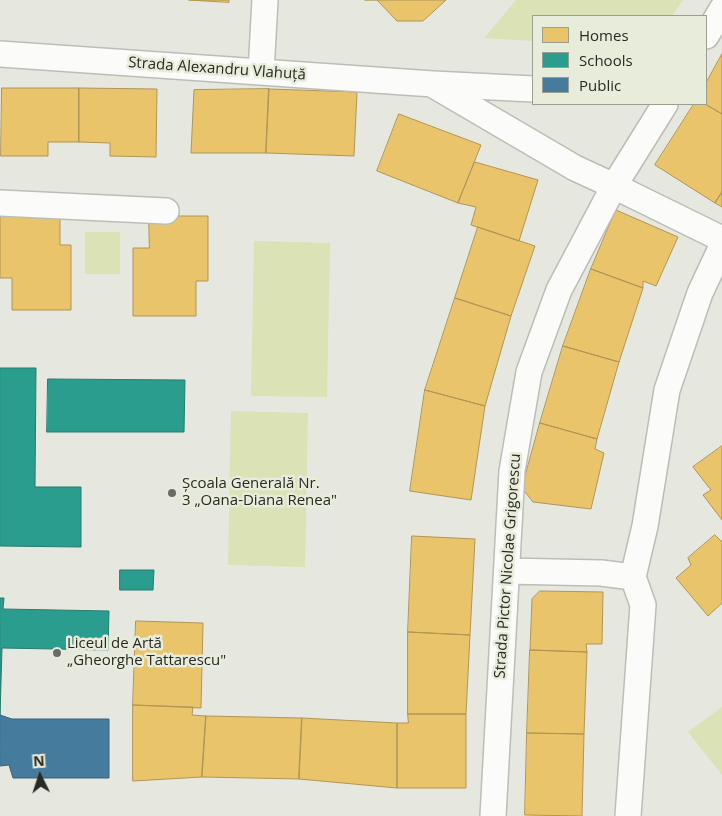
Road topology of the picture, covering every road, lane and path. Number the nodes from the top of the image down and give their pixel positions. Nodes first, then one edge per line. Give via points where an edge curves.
1 (265, 0) edge
2 (722, 9) edge
3 (707, 34) edge
4 (0, 54) edge
5 (261, 72) junction
6 (433, 84) junction
7 (532, 89) edge
8 (662, 105) edge
9 (614, 186) junction
10 (0, 203) edge
11 (166, 211) dead end
12 (722, 239) edge
13 (722, 246) edge
14 (507, 571) junction
15 (633, 578) junction
16 (493, 816) edge
17 (628, 816) edge

1 - 5 street
2 - 3 street
4 - 5 street, Strada Alexandru Vlahuță
5 - 6 street, Strada Alexandru Vlahuță
6 - 7 street, Strada Alexandru Vlahuță
6 - 9 street, Strada Alexandru Vlahuță via 575,168
8 - 9 street
9 - 12 street, Strada Alexandru Vlahuță
9 - 14 street, Strada Pictor Nicolae Grigorescu via 559,290 529,372 512,471
10 - 11 street
13 - 15 street via 700,293 667,390 645,526
14 - 15 street via 601,573
14 - 16 street, Strada Pictor Nicolae Grigorescu
15 - 17 street via 643,605

